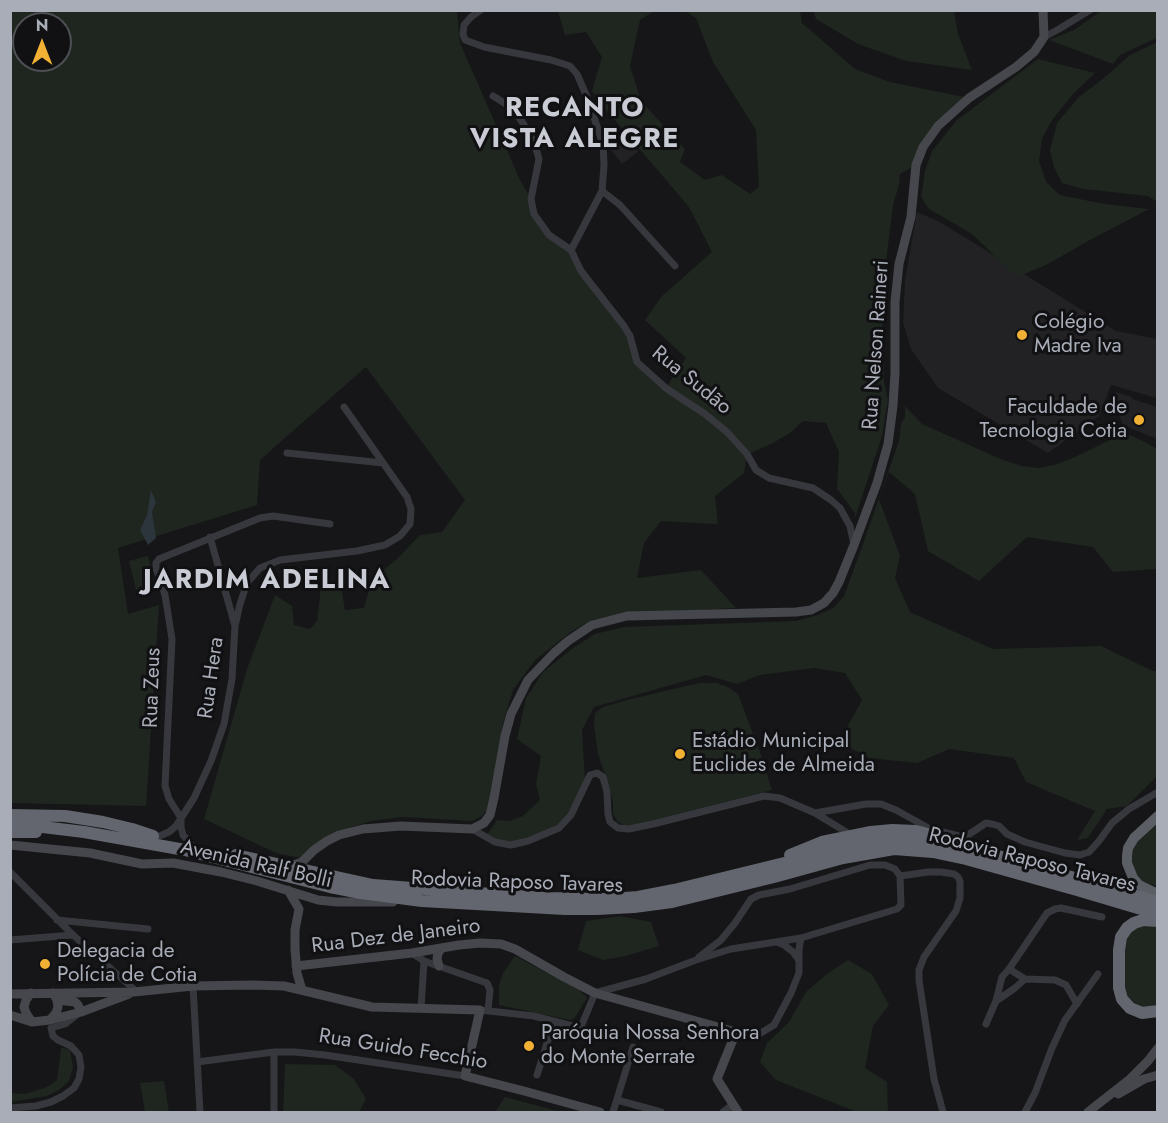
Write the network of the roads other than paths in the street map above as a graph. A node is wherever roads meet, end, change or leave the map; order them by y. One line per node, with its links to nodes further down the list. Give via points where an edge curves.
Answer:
1 (481, 10): 6 (street, via 464,25 465,40 551,60 570,66 577,74 603,144)
2 (1043, 10): 4 (main road)
3 (1090, 10): 4 (street)
4 (1044, 37): 14 (main road, Rua Nelson Raineri, via 1034,52 969,98 938,126 916,165 910,224 899,264 895,302 896,373 888,444)
5 (493, 96): 7 (street, via 514,111 535,145 539,159 531,199 534,214 549,235)
6 (602, 191): 7 (street); 8 (street, via 620,205)
7 (571, 250): 14 (street, Rua Sudão, via 581,271 630,336 637,362 728,432 756,470 769,478 813,488 831,500 850,525)
8 (675, 266)
9 (344, 407): 11 (street)
10 (287, 453): 11 (street)
11 (383, 463): 15 (street, via 411,509 410,524 400,536 386,545 280,560 260,568 247,583)
12 (330, 524): 13 (street, via 273,516)
13 (210, 537): 15 (street, Rua Hera); 20 (street, Rua Zeus, via 156,563 172,639 165,786)
14 (854, 545): 22 (main road, Rua Nelson Raineri, via 833,593 811,610 627,616 592,625 568,641 528,680 511,714 489,815)
15 (235, 626): 20 (street, Rua Hera, via 224,724 195,798)
16 (1158, 792): 17 (street, via 1120,816 1089,852 1080,855 1025,842 992,824 980,825 968,835 959,836 930,829 881,804)
17 (815, 813): 22 (street, via 780,798 764,796 645,826 618,828 610,822 607,792 603,777 597,773 590,775 571,815 559,828 511,845 495,842); 25 (street)
18 (10, 816): 26 (highway, Rodovia Raposo Tavares)
19 (1158, 816): 38 (highway, via 1134,838 1128,848 1127,863 1132,878)
20 (181, 818): 26 (street, Rua Hera, via 169,832); 27 (street, Rua Zeus, via 183,836)
21 (10, 823): 24 (highway, Rodovia Raposo Tavares)
22 (472, 829): 29 (main road, via 363,829 339,835)
23 (10, 831): 24 (highway)
24 (84, 832): 40 (highway, Rodovia Raposo Tavares, via 185,850 330,887)
25 (851, 835): 30 (highway, via 916,831); 33 (highway, via 822,842)
26 (155, 837): 27 (highway, Rodovia Raposo Tavares)
27 (191, 844): 31 (highway, Rodovia Raposo Tavares)
28 (10, 845): 37 (main road, Avenida Ralf Bolli, via 90,853 142,864 173,863)
29 (314, 850): 31 (main road); 35 (main road, via 314,860)
30 (991, 854): 32 (highway, Rodovia Raposo Tavares); 33 (highway, Rodovia Raposo Tavares, via 942,843 887,841)
31 (291, 866): 35 (highway, Rodovia Raposo Tavares)
32 (1035, 866): 38 (highway); 41 (highway, Rodovia Raposo Tavares)
33 (756, 871): 35 (highway, Rodovia Raposo Tavares, via 638,897 611,899 422,890 372,885)
34 (10, 872): 45 (street)
35 (325, 874)
36 (900, 876): 49 (street, via 901,904 897,909); 54 (street, via 885,865 870,865 759,895 751,899 721,940); 100 (street, via 941,872 954,874 960,881 956,911 919,970 934,1078)
37 (288, 890): 39 (main road, Avenida Ralf Bolli); 42 (main road)
38 (1158, 895)
39 (311, 898): 40 (main road, Avenida Ralf Bolli, via 338,902); 42 (main road)
40 (422, 901): 43 (highway, Rodovia Raposo Tavares, via 565,909 634,907 672,902 843,858 894,849 978,862)
41 (1158, 902)
42 (298, 909): 59 (main road)
43 (1158, 914)
44 (1102, 917): 58 (street, via 1061,908 1047,913)
45 (57, 920): 47 (street); 48 (street)
46 (1158, 921): 74 (highway, via 1134,923 1121,937 1119,988 1130,1008 1142,1013)
47 (148, 929)
48 (73, 935): 50 (street); 65 (street)
49 (801, 938): 51 (street); 55 (street)
50 (10, 940)
51 (777, 942): 54 (street, via 731,949); 55 (street)
52 (442, 948): 53 (main road, Rua Dez de Janeiro); 57 (main road, via 438,953); 67 (main road, Rua Dez de Janeiro, via 501,944)
53 (412, 953): 56 (street); 59 (main road, Rua Dez de Janeiro)
54 (696, 960): 67 (street)
55 (799, 960): 81 (street, via 799,973 774,1025 761,1033)
56 (424, 961): 57 (street); 72 (street)
57 (439, 966): 73 (street, via 487,983 490,990)
58 (1009, 969): 61 (street); 70 (street, via 1002,977)
59 (297, 970): 63 (main road); 64 (main road)
60 (1098, 974): 71 (street)
61 (1025, 979): 70 (street); 71 (street, via 1055,980 1066,985)
62 (193, 986): 63 (main road); 65 (main road); 87 (street)
63 (284, 986): 64 (main road)
64 (302, 990): 72 (main road, via 372,1007)
65 (136, 992): 69 (main road); 75 (main road)
66 (31, 993): 68 (main road); 69 (main road); 79 (main road, via 24,1007)
67 (596, 993): 78 (street, via 580,1028); 81 (main road, Rua Dez de Janeiro)
68 (10, 994)
69 (55, 997): 75 (main road, via 75,1002); 77 (main road, via 56,1013)
70 (996, 1001): 80 (street)
71 (1077, 1004): 101 (street, via 1065,1020)
72 (421, 1008): 73 (main road)
73 (484, 1010): 78 (street); 90 (main road)
74 (1158, 1011)
75 (81, 1012): 77 (main road); 92 (street, via 65,1024 51,1028 53,1036 71,1046 79,1056 81,1067 74,1088 51,1102)
76 (10, 1016): 79 (main road)
77 (50, 1020): 79 (main road)
78 (554, 1021): 88 (street)
79 (32, 1022)
80 (986, 1024)
81 (736, 1032): 93 (main road, via 717,1079)
82 (633, 1047): 91 (street)
83 (1158, 1048): 86 (main road)
84 (274, 1052): 87 (street, Rua Guido Fecchio); 90 (street, Rua Guido Fecchio, via 325,1055); 95 (street)
85 (1158, 1054): 86 (main road)
86 (1148, 1061): 102 (main road)
87 (197, 1062): 94 (street)
88 (537, 1075)
89 (1158, 1075): 102 (main road, via 1144,1079)
90 (465, 1076): 96 (main road, Rua Guido Fecchio)
91 (617, 1100): 97 (street); 98 (street)
92 (10, 1108)
93 (735, 1109): 99 (street)
94 (200, 1113)
95 (274, 1113)
96 (600, 1113)
97 (613, 1113)
98 (661, 1113)
99 (723, 1113)
100 (943, 1113)
101 (1025, 1113)
102 (1088, 1113)

